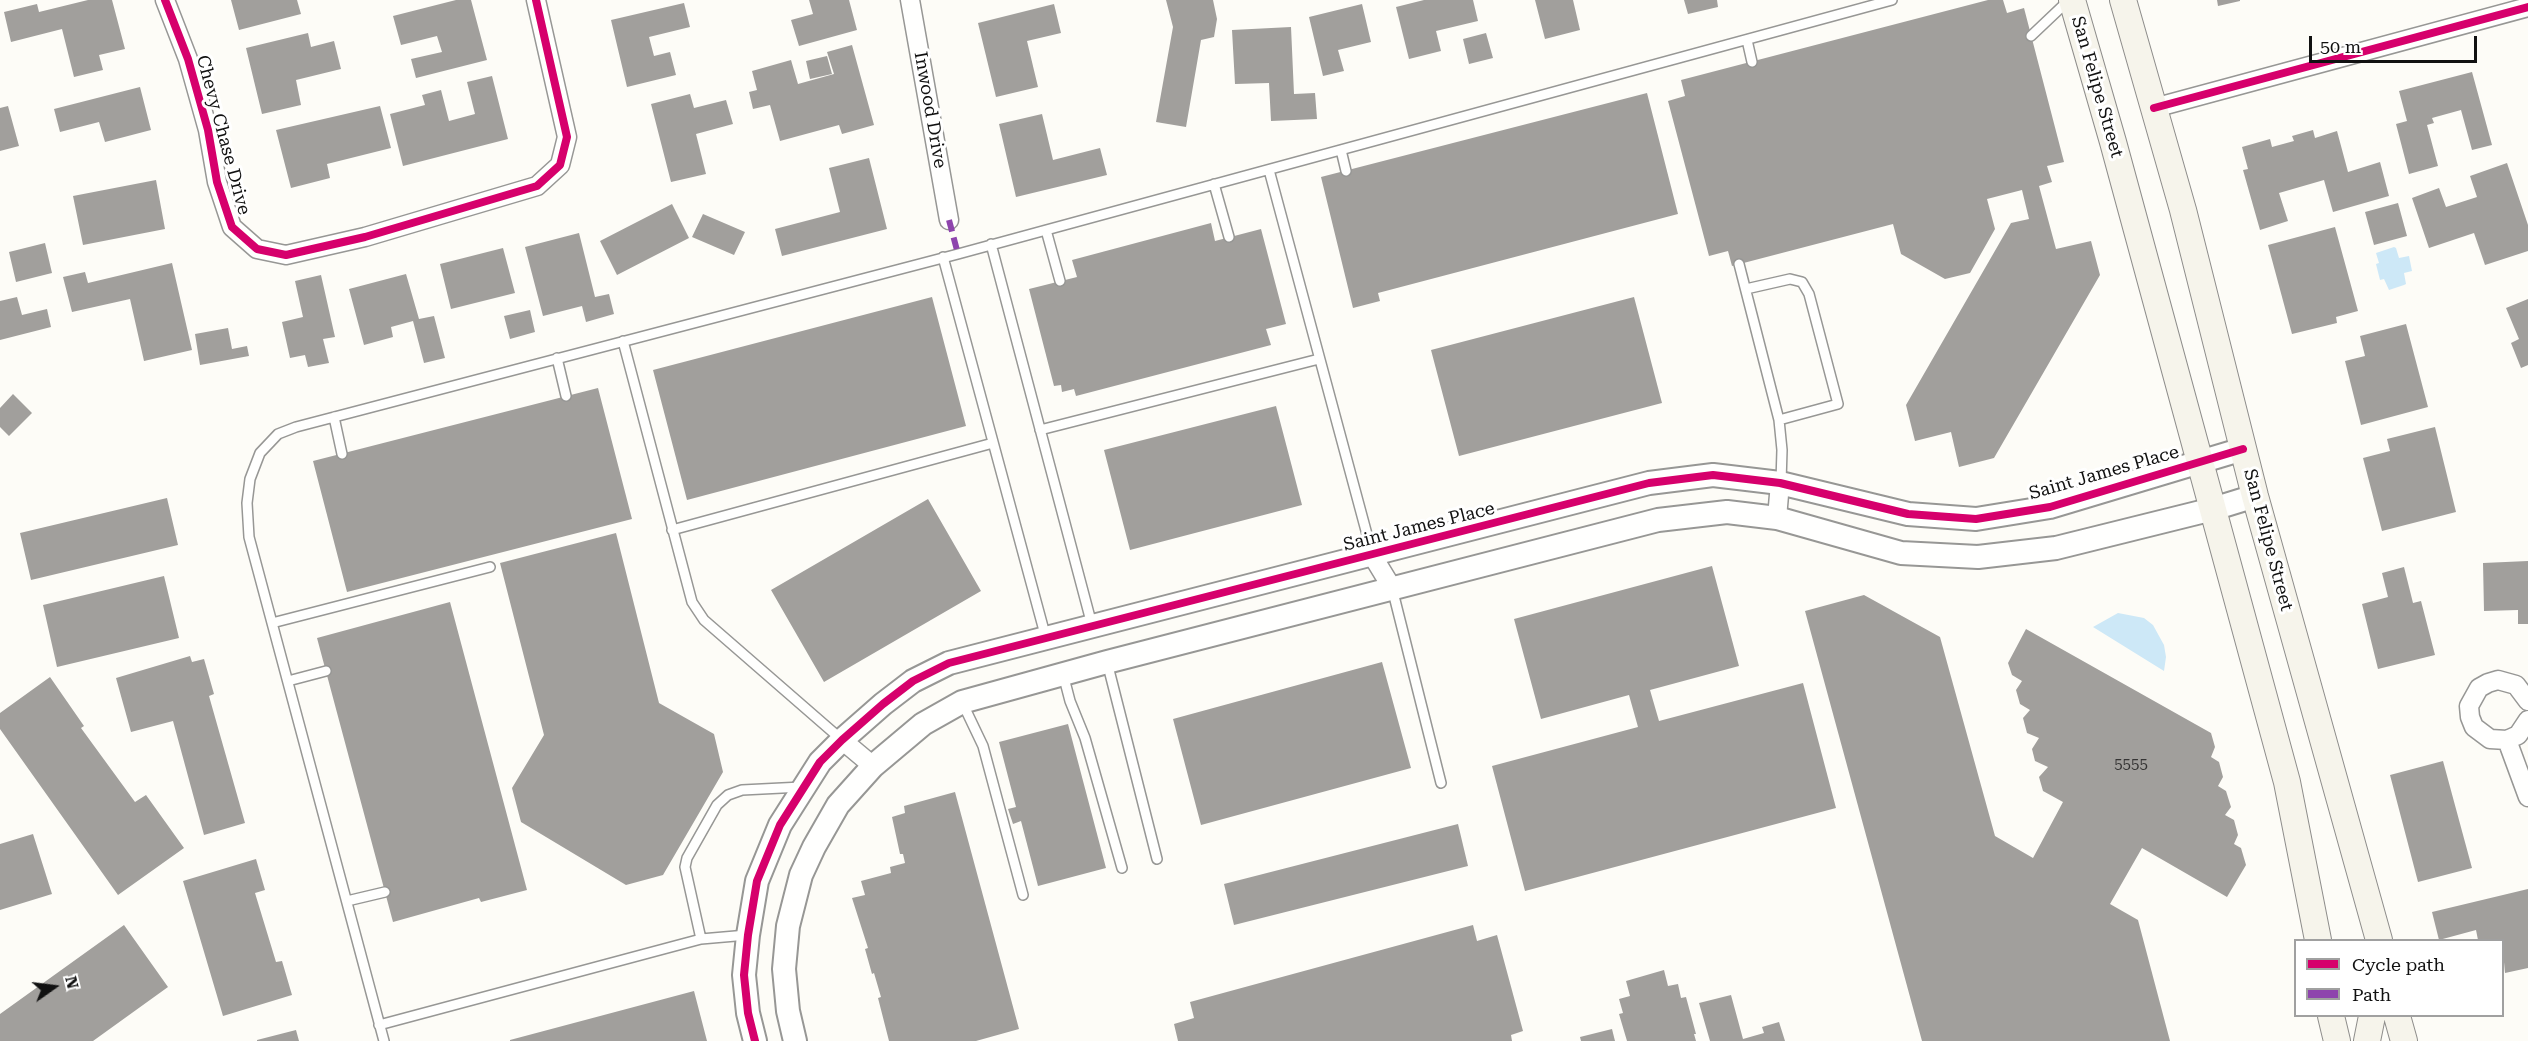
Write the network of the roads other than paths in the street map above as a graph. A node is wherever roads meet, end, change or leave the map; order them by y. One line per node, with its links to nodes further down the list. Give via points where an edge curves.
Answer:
1 (165, 0): 2 (street, Chevy Chase Drive, via 189,59 231,227 257,249 286,255 537,186 560,165 567,137)
2 (536, 0)
3 (910, 0): 16 (street, Inwood Drive)
4 (1892, 0): 9 (lane)
5 (2070, 0): 8 (lane); 34 (main road, San Felipe Street)
6 (2123, 0): 11 (main road, San Felipe Street)
7 (2528, 7): 11 (street)
8 (2031, 36)
9 (1747, 40): 10 (lane); 12 (lane)
10 (1752, 62)
11 (2154, 108): 32 (main road, San Felipe Street)
12 (1341, 150): 13 (lane); 14 (lane)
13 (1269, 170): 15 (lane); 26 (lane)
14 (1346, 171)
15 (1214, 184): 17 (lane); 18 (lane)
16 (949, 220)
17 (1046, 230): 19 (lane); 22 (lane)
18 (1229, 237)
19 (991, 244): 20 (lane); 30 (lane)
20 (943, 257): 24 (lane); 31 (lane)
21 (1739, 264): 23 (lane)
22 (1060, 281)
23 (1746, 290): 29 (lane); 29 (lane, via 1790,279 1802,282 1809,294 1838,404)
24 (623, 341): 25 (lane); 39 (lane)
25 (557, 358): 27 (lane); 28 (lane)
26 (1319, 358): 30 (lane); 40 (lane)
27 (566, 396)
28 (334, 417): 33 (lane); 43 (lane, via 278,434 260,453 250,479 249,537)
29 (1779, 420): 35 (lane)
30 (1040, 430): 44 (lane)
31 (993, 443): 39 (lane); 45 (lane)
32 (2243, 449): 34 (street, Saint James Place); 36 (main road, San Felipe Street)
33 (342, 454)
34 (2200, 461): 35 (street, Saint James Place, via 2050,507 1976,519 1908,514); 37 (main road, San Felipe Street)
35 (1780, 483): 38 (street); 40 (street, Saint James Place, via 1713,475 1649,483)
36 (2255, 496): 37 (street); 61 (main road, San Felipe Street)
37 (2213, 509): 38 (street, via 2056,548 1978,556 1901,554); 67 (main road, San Felipe Street, via 2287,782)
38 (1777, 518): 42 (street, via 1727,512 1658,520)
39 (672, 530): 53 (lane, via 686,586 704,620)
40 (1372, 555): 42 (street, Saint James Place); 44 (street, Saint James Place)
41 (490, 567): 43 (lane)
42 (1392, 588): 46 (street); 56 (lane)
43 (272, 623): 49 (lane)
44 (1092, 627): 45 (street, Saint James Place)
45 (1046, 638): 53 (street, Saint James Place, via 949,663 913,681)
46 (1107, 662): 48 (street); 59 (lane)
47 (326, 670): 49 (lane)
48 (1063, 674): 51 (street); 60 (lane)
49 (288, 681): 64 (lane)
50 (2528, 701): 54 (street, via 2516,685 2498,680 2488,682 2473,696 2469,706 2474,727 2490,739)
51 (962, 702): 55 (street, via 923,724); 63 (lane, via 983,746)
52 (2528, 720): 54 (street, via 2518,735)
53 (842, 740): 55 (street); 57 (street, Saint James Place, via 820,762)
54 (2507, 740): 58 (street)
55 (873, 766): 76 (street, via 838,805 801,876 788,926 784,969)
56 (1441, 783)
57 (805, 786): 65 (street, Saint James Place, via 780,825 757,881); 66 (lane, via 742,790 717,805 685,867)
58 (2528, 797)
59 (1157, 859)
60 (1122, 868)
61 (2364, 881): 68 (main road); 69 (main road, San Felipe Street)
62 (385, 892): 64 (lane)
63 (1023, 895)
64 (347, 901): 73 (lane)
65 (748, 935): 66 (lane); 75 (street, Saint James Place, via 744,975)
66 (701, 939): 73 (lane)
67 (2318, 939)
68 (2363, 939)
69 (2379, 939)
70 (2331, 1017): 77 (main road)
71 (2372, 1017): 78 (main road)
72 (2397, 1017): 79 (main road)
73 (379, 1024): 74 (lane)
74 (384, 1041)
75 (755, 1041)
76 (795, 1041)
77 (2337, 1041)
78 (2367, 1041)
79 (2404, 1041)

